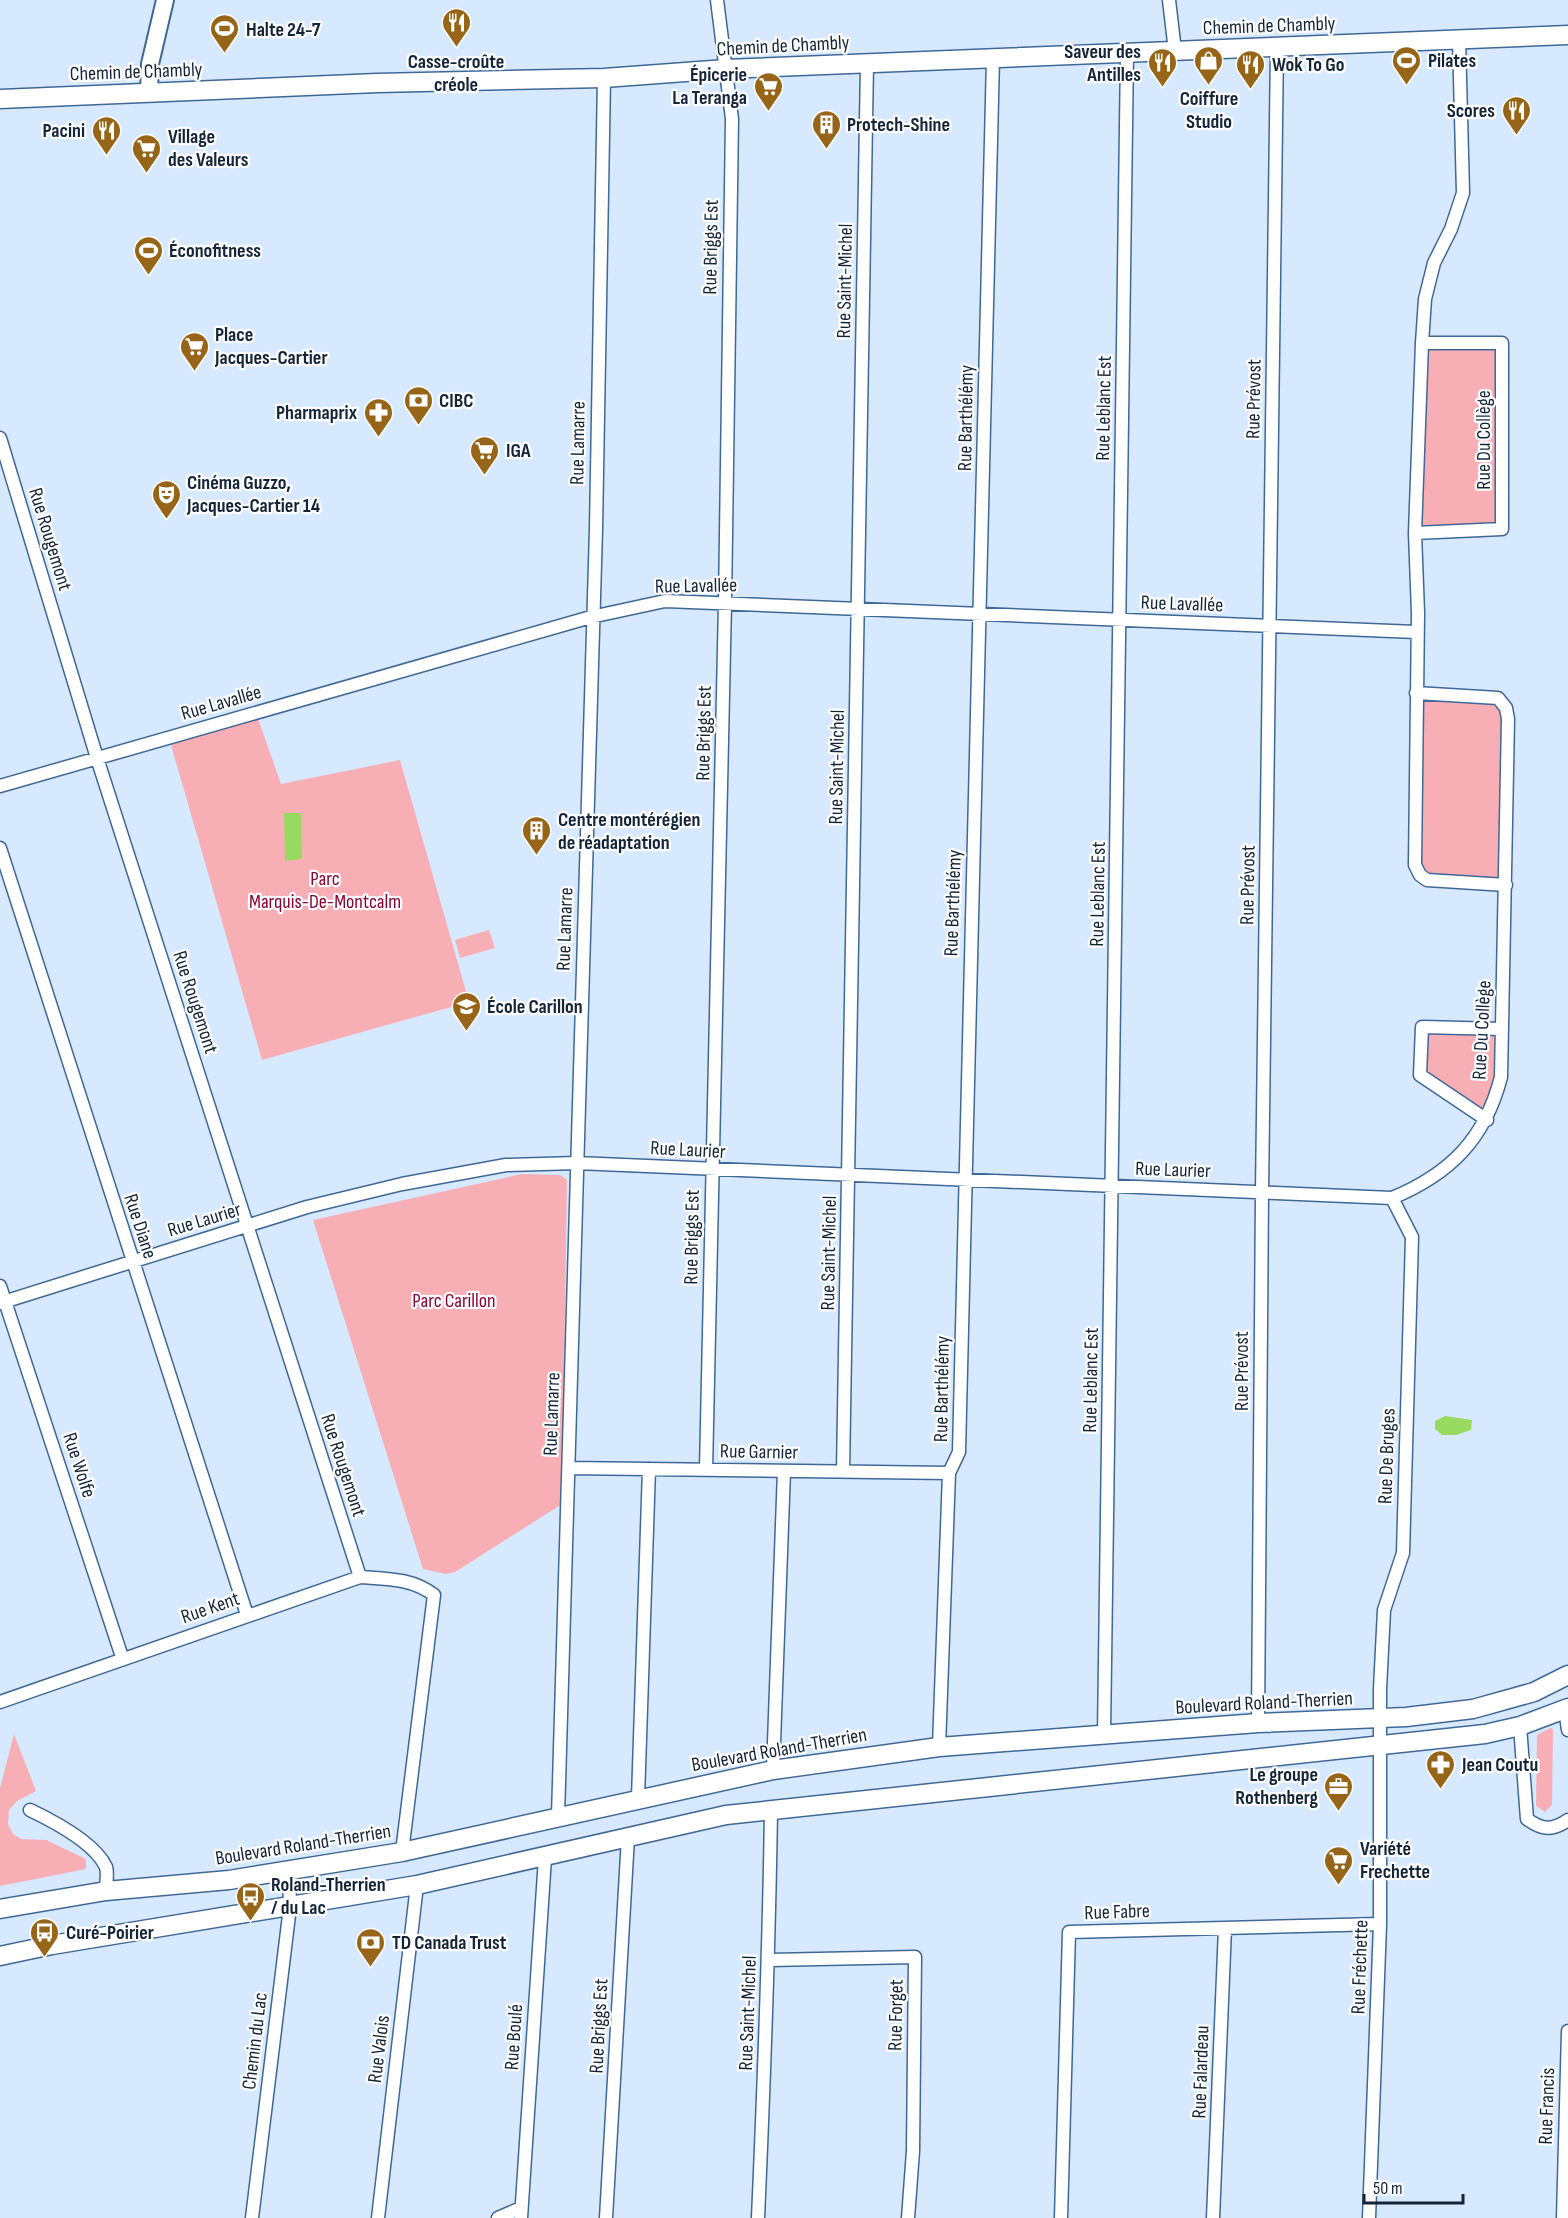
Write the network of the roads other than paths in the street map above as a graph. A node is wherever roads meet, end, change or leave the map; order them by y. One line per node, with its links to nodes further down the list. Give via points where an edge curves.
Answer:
1 (165, 0): 13 (street, via 150,64)
2 (717, 0): 11 (street, Rue Briggs Est)
3 (1169, 0): 7 (street)
4 (1568, 35): 5 (main road, Chemin de Chambly)
5 (1459, 39): 6 (main road, Chemin de Chambly); 15 (street, via 1463,193 1434,263 1425,299)
6 (1277, 47): 7 (main road, Chemin de Chambly); 23 (street, Rue Prévost)
7 (1175, 51): 8 (main road, Chemin de Chambly)
8 (1127, 53): 9 (main road, Chemin de Chambly); 22 (street, Rue Leblanc Est)
9 (993, 58): 10 (main road, Chemin de Chambly); 20 (street, Rue Barthélémy)
10 (867, 63): 11 (main road, Chemin de Chambly); 19 (street, Rue Saint-Michel)
11 (726, 69): 12 (main road, Chemin de Chambly); 18 (street, Rue Briggs Est, via 732,119)
12 (604, 78): 13 (main road, Chemin de Chambly); 21 (street, Rue Lamarre)
13 (149, 93): 14 (main road, Chemin de Chambly)
14 (0, 99)
15 (1422, 343): 17 (street); 17 (street, Rue Du Collège, via 1502,343 1502,529)
16 (0, 438): 26 (street, Rue Rougemont)
17 (1415, 533): 24 (street)
18 (725, 603): 19 (street, Rue Lavallée); 21 (street, Rue Lavallée, via 665,601); 33 (street, Rue Briggs Est)
19 (858, 609): 20 (street, Rue Lavallée); 34 (street, Rue Saint-Michel)
20 (980, 614): 22 (street, Rue Lavallée); 35 (street, Rue Barthélémy)
21 (591, 617): 26 (street, Rue Lavallée); 32 (street, Rue Lamarre)
22 (1120, 620): 23 (street, Rue Lavallée); 36 (street, Rue Leblanc Est)
23 (1270, 626): 24 (street, Rue Lavallée); 37 (street, Rue Prévost)
24 (1416, 632): 25 (street)
25 (1416, 693): 29 (street, via 1415,865 1427,880); 29 (street, Rue Du Collège, via 1498,698 1506,708)
26 (97, 758): 27 (street, Rue Lavallée); 39 (street, Rue Rougemont)
27 (0, 786)
28 (0, 848): 40 (street, Rue Diane)
29 (1506, 885): 30 (street, Rue Du Collège)
30 (1502, 1029): 31 (street, Rue Du Collège, via 1501,1077); 31 (street, via 1422,1027 1420,1076)
31 (1487, 1120): 38 (street, Rue Du Collège, via 1455,1159 1424,1184)
32 (577, 1163): 33 (street, Rue Laurier); 39 (street, Rue Laurier, via 506,1165 402,1184); 43 (street, Rue Lamarre)
33 (712, 1170): 34 (street, Rue Laurier); 45 (street, Rue Briggs Est)
34 (848, 1176): 35 (street, Rue Laurier); 47 (street, Rue Saint-Michel)
35 (964, 1180): 36 (street, Rue Laurier); 48 (street, Rue Barthélémy, via 959,1452)
36 (1112, 1186): 37 (street, Rue Laurier); 59 (street, Rue Leblanc Est)
37 (1262, 1192): 38 (street, Rue Laurier); 56 (street, Rue Prévost)
38 (1392, 1198): 55 (street, Rue De Bruges, via 1412,1237 1403,1553 1384,1610)
39 (248, 1226): 40 (street, Rue Laurier); 49 (street, Rue Rougemont)
40 (132, 1262): 42 (street, Rue Laurier); 50 (street, Rue Diane)
41 (0, 1286): 42 (street, Rue Wolfe)
42 (2, 1302): 51 (street, Rue Wolfe)
43 (569, 1468): 44 (street, Rue Garnier); 66 (street, Rue Lamarre)
44 (649, 1469): 45 (street, Rue Garnier); 63 (street)
45 (706, 1470): 46 (street, Rue Garnier)
46 (784, 1471): 47 (street, Rue Garnier); 62 (street)
47 (843, 1471): 48 (street, Rue Garnier)
48 (949, 1473): 61 (street, Rue Barthélémy)
49 (360, 1577): 50 (street, Rue Kent); 69 (street, Rue Kent, via 419,1584 434,1595)
50 (247, 1615): 51 (street, Rue Kent)
51 (123, 1657): 53 (street, Rue Kent)
52 (1568, 1675): 55 (main road, Boulevard Roland-Therrien, via 1534,1692 1473,1709)
53 (0, 1702)
54 (1566, 1708): 57 (main road); 58 (street)
55 (1380, 1717): 56 (main road, Boulevard Roland-Therrien); 60 (street, Rue Fréchette)
56 (1258, 1723): 59 (main road, Boulevard Roland-Therrien)
57 (1520, 1726): 60 (main road); 67 (street, via 1527,1819 1541,1829 1556,1828)
58 (1568, 1730)
59 (1104, 1735): 61 (main road, Boulevard Roland-Therrien)
60 (1381, 1746): 65 (main road); 76 (street, Rue Fréchette)
61 (939, 1747): 62 (main road, Boulevard Roland-Therrien)
62 (773, 1770): 63 (main road, Boulevard Roland-Therrien)
63 (638, 1798): 66 (main road, Boulevard Roland-Therrien)
64 (30, 1810): 73 (street, via 52,1821 96,1854 106,1869)
65 (771, 1810): 68 (main road, via 726,1815); 79 (street, Rue Saint-Michel)
66 (558, 1817): 69 (main road, Boulevard Roland-Therrien)
67 (1568, 1820)
68 (628, 1837): 70 (main road); 85 (street, Rue Briggs Est)
69 (402, 1852): 71 (main road, Boulevard Roland-Therrien)
70 (545, 1858): 72 (main road); 81 (street, Rue Boulé)
71 (289, 1868): 73 (main road, Boulevard Roland-Therrien, via 229,1880); 74 (street, Chemin du Lac)
72 (417, 1885): 74 (main road); 83 (street, Rue Valois)
73 (106, 1891): 75 (main road, Boulevard Roland-Therrien)
74 (290, 1907): 78 (main road); 82 (street, Chemin du Lac)
75 (0, 1909)
76 (1380, 1924): 77 (street, Rue Fabre); 90 (street, Rue Fréchette)
77 (1225, 1928): 88 (street, Rue Fabre, via 1069,1932); 89 (street, Rue Falardeau)
78 (0, 1956)
79 (770, 1960): 86 (street, Rue Saint-Michel); 87 (street, Rue Forget, via 915,1958 913,2151)
80 (1568, 2031): 91 (street, Rue Francis)
81 (521, 2213): 84 (street)
82 (252, 2218)
83 (378, 2218)
84 (498, 2218)
85 (606, 2218)
86 (758, 2218)
87 (908, 2218)
88 (1061, 2218)
89 (1213, 2218)
90 (1369, 2218)
91 (1563, 2218)

